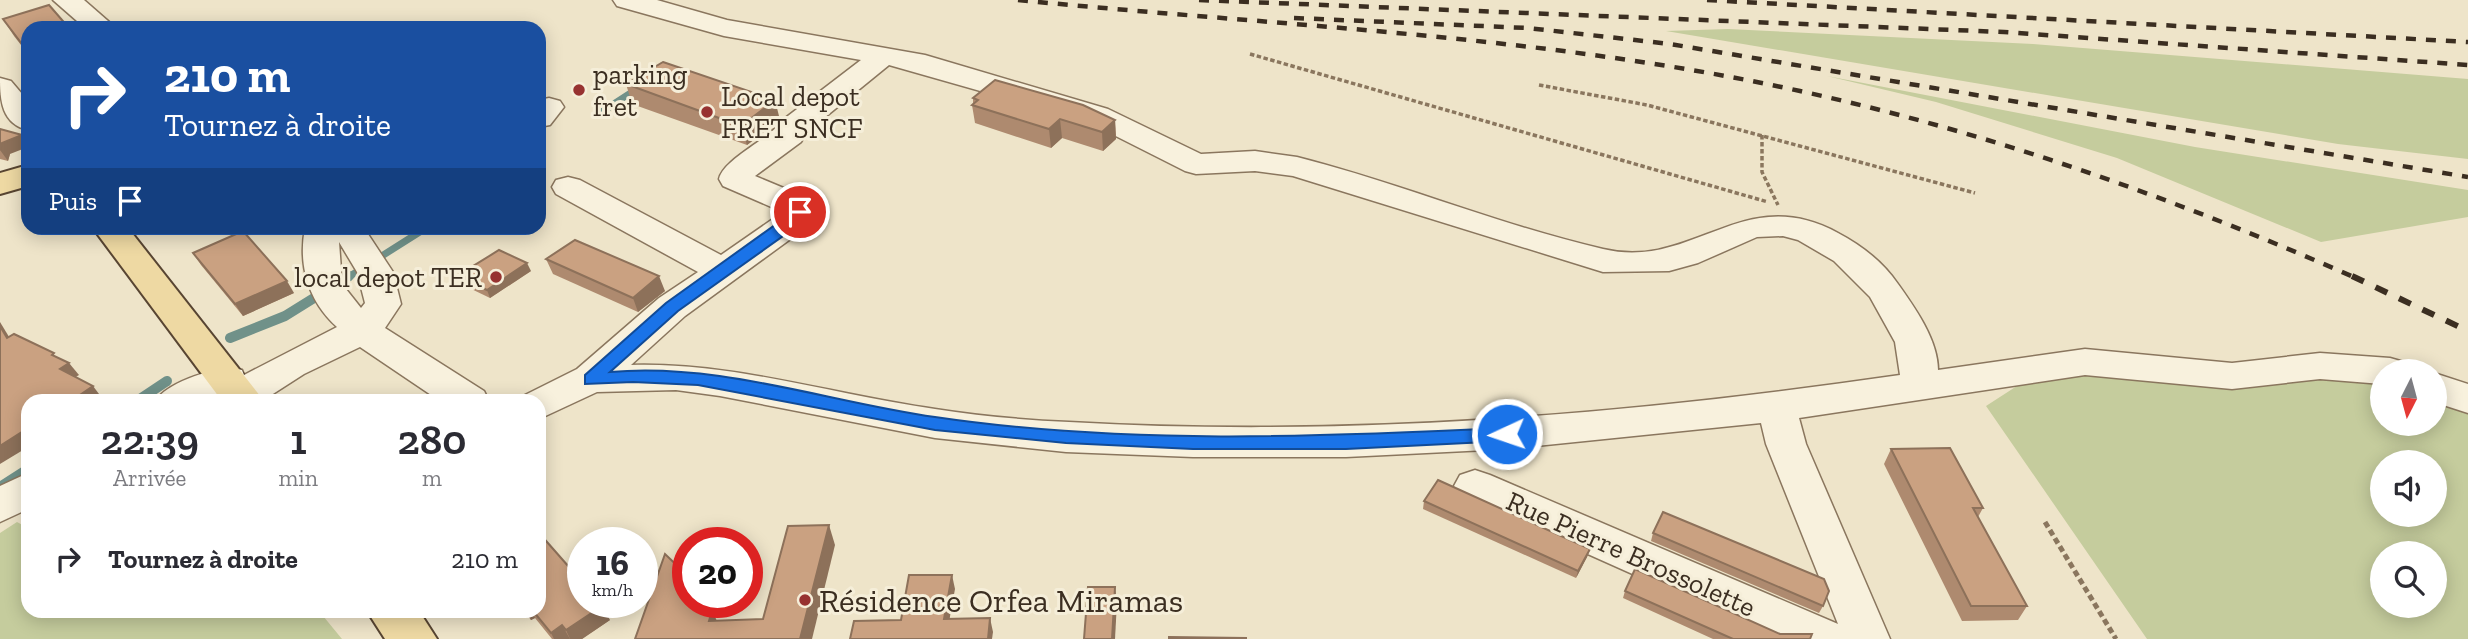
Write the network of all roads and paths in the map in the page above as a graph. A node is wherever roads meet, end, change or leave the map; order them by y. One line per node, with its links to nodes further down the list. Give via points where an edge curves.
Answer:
1 (67, 0): 3 (street)
2 (627, 0): 4 (street, via 724,28)
3 (94, 21)
4 (886, 54): 12 (street, via 1097,115 1196,164 1255,161 1297,167 1603,261 1678,258); 16 (street, via 795,126 790,135 738,170 735,179 798,206 800,212)
5 (1250, 54): 12 (path)
6 (1539, 85): 9 (path, via 1647,105)
7 (0, 87): 8 (street)
8 (21, 112)
9 (1762, 135): 11 (path); 12 (path, via 1762,176)
10 (568, 187): 16 (street)
11 (1975, 193)
12 (1787, 216): 20 (street, via 1835,245 1884,287 1918,349 1922,366)
13 (115, 235): 21 (main road)
14 (333, 235): 17 (street, via 327,291)
15 (341, 235): 17 (street, via 370,263 383,304)
16 (723, 271): 19 (street, via 672,307)
17 (366, 333): 21 (street, via 285,382); 23 (street)
18 (2370, 370): 20 (street, via 2320,366 2232,376 2085,362)
19 (591, 379): 25 (street); 26 (street, via 676,377 720,382 935,424 1066,437 1346,442)
20 (1917, 386): 26 (street)
21 (237, 392)
22 (2447, 392): 24 (street)
23 (459, 394)
24 (2468, 399)
25 (546, 402)
26 (1781, 426): 34 (street)
27 (1475, 486): 33 (street, Rue Pierre Brossolette)
28 (21, 493): 29 (street)
29 (0, 506)
30 (2045, 522): 35 (path)
31 (396, 618): 32 (main road)
32 (413, 639)
33 (1825, 639)
34 (1867, 639)
35 (2116, 639)

